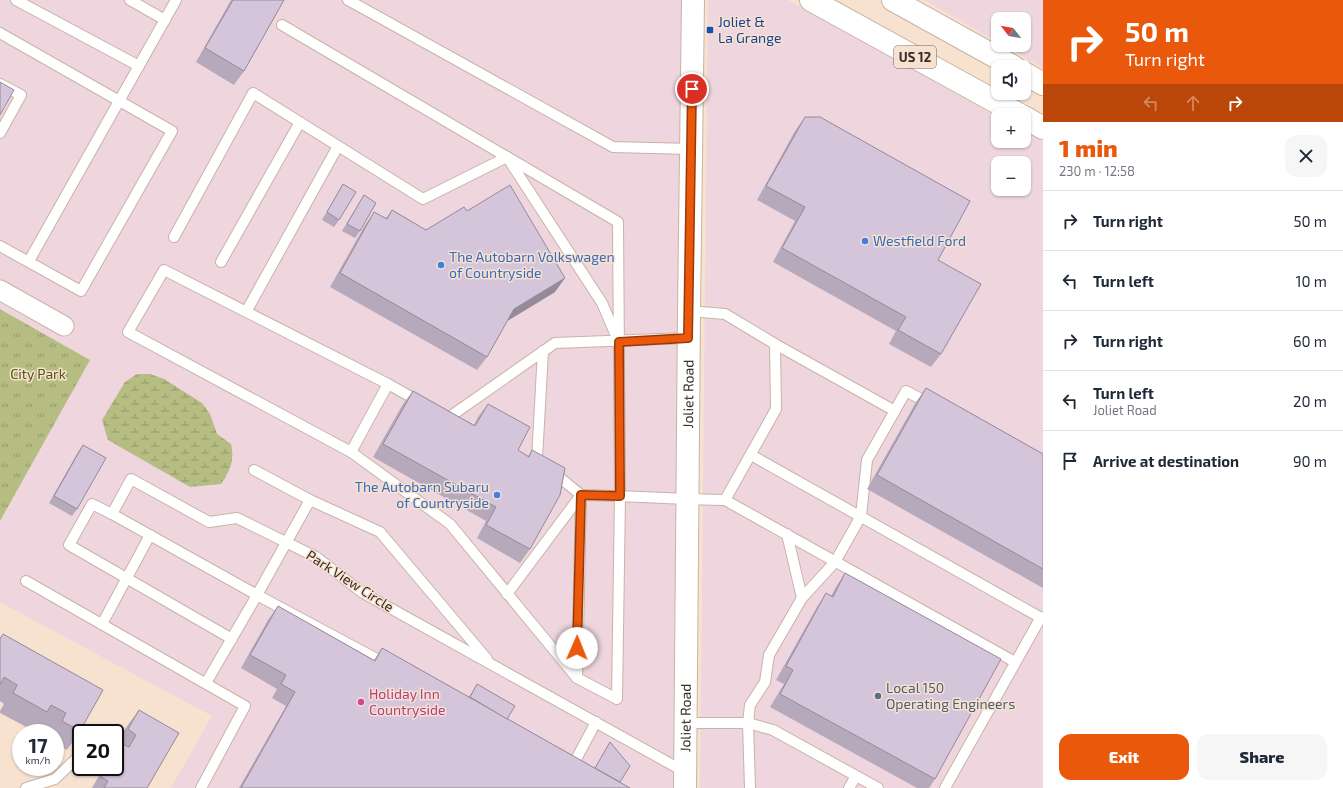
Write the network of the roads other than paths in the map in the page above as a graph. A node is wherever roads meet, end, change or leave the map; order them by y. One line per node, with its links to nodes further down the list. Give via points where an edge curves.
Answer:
1 (16, 0): 12 (lane)
2 (130, 0): 8 (lane)
3 (176, 0): 8 (lane)
4 (348, 0): 23 (lane, via 613,147)
5 (693, 0): 23 (main road, Joliet Road)
6 (810, 0): 17 (main road, US 12)
7 (893, 0): 11 (main road, US 12)
8 (165, 20): 12 (lane)
9 (282, 25): 24 (lane)
10 (0, 33): 16 (lane)
11 (1001, 60)
12 (139, 66): 16 (lane)
13 (1031, 77): 15 (main road)
14 (0, 84): 21 (lane, via 21,95)
15 (1043, 84)
16 (119, 101): 27 (lane); 27 (lane, via 172,131 81,290)
17 (1007, 108)
18 (1031, 121): 20 (main road)
19 (300, 122): 22 (lane); 25 (lane, via 253,93); 28 (lane)
20 (1043, 128)
21 (0, 133)
22 (338, 146): 24 (lane, via 423,199); 31 (lane)
23 (691, 149): 30 (main road, Joliet Road)
24 (506, 157): 34 (lane, via 602,303); 34 (lane, via 618,222)
25 (174, 237)
26 (0, 246): 27 (lane)
27 (29, 261)
28 (221, 262)
29 (0, 290): 32 (street)
30 (689, 311): 33 (main road, Joliet Road); 35 (lane, via 725,314)
31 (246, 312): 37 (lane); 40 (lane, via 164,270 128,332)
32 (64, 326)
33 (688, 338): 34 (lane); 45 (main road, Joliet Road)
34 (619, 342): 36 (lane, via 555,343); 44 (lane)
35 (775, 344): 39 (lane); 41 (lane, via 776,409)
36 (543, 351): 37 (lane, via 448,418); 43 (lane, via 538,459)
37 (388, 384): 40 (lane)
38 (940, 410): 39 (lane, via 906,391)
39 (895, 411): 49 (lane, via 867,460)
40 (351, 452): 56 (lane, via 450,524)
41 (751, 455): 47 (lane); 49 (lane)
42 (254, 470): 46 (lane)
43 (581, 495): 44 (lane); 56 (lane); 65 (lane)
44 (620, 496): 45 (lane); 65 (lane, via 617,698)
45 (687, 498): 47 (lane); 68 (main road, Joliet Road)
46 (310, 500): 52 (lane); 63 (lane, via 380,532)
47 (726, 500): 50 (lane)
48 (112, 514): 51 (lane); 52 (lane, Park View Circle, via 132,480 209,522 237,518); 54 (lane, via 92,504 69,545)
49 (861, 516): 53 (lane); 59 (lane)
50 (787, 534): 53 (lane); 58 (lane)
51 (150, 535): 54 (lane); 57 (lane)
52 (287, 543): 57 (lane); 63 (lane, Park View Circle, via 316,557 363,593)
53 (835, 562): 58 (lane); 62 (lane)
54 (126, 578): 60 (lane); 61 (lane)
55 (26, 581): 60 (lane)
56 (507, 594): 65 (lane)
57 (257, 595): 61 (lane); 64 (lane)
58 (802, 598): 69 (lane, via 769,655 765,682 750,705)
59 (1042, 618): 62 (lane)
60 (102, 624): 66 (lane)
61 (232, 638): 66 (lane)
62 (1015, 662): 79 (lane)
63 (491, 664): 67 (lane, Park View Circle)
64 (398, 670)
65 (577, 678)
66 (206, 683): 75 (lane, via 245,706)
67 (596, 722): 70 (lane, via 574,763); 73 (lane, Park View Circle)
68 (685, 723): 69 (lane); 73 (main road, Joliet Road)
69 (748, 723): 72 (lane, via 773,730); 76 (lane)
70 (560, 755)
71 (72, 763): 74 (lane, via 55,779)
72 (856, 776): 77 (lane); 78 (lane)
73 (685, 780)
74 (26, 788)
75 (201, 788)
76 (750, 788)
77 (849, 788)
78 (878, 788)
79 (944, 788)

